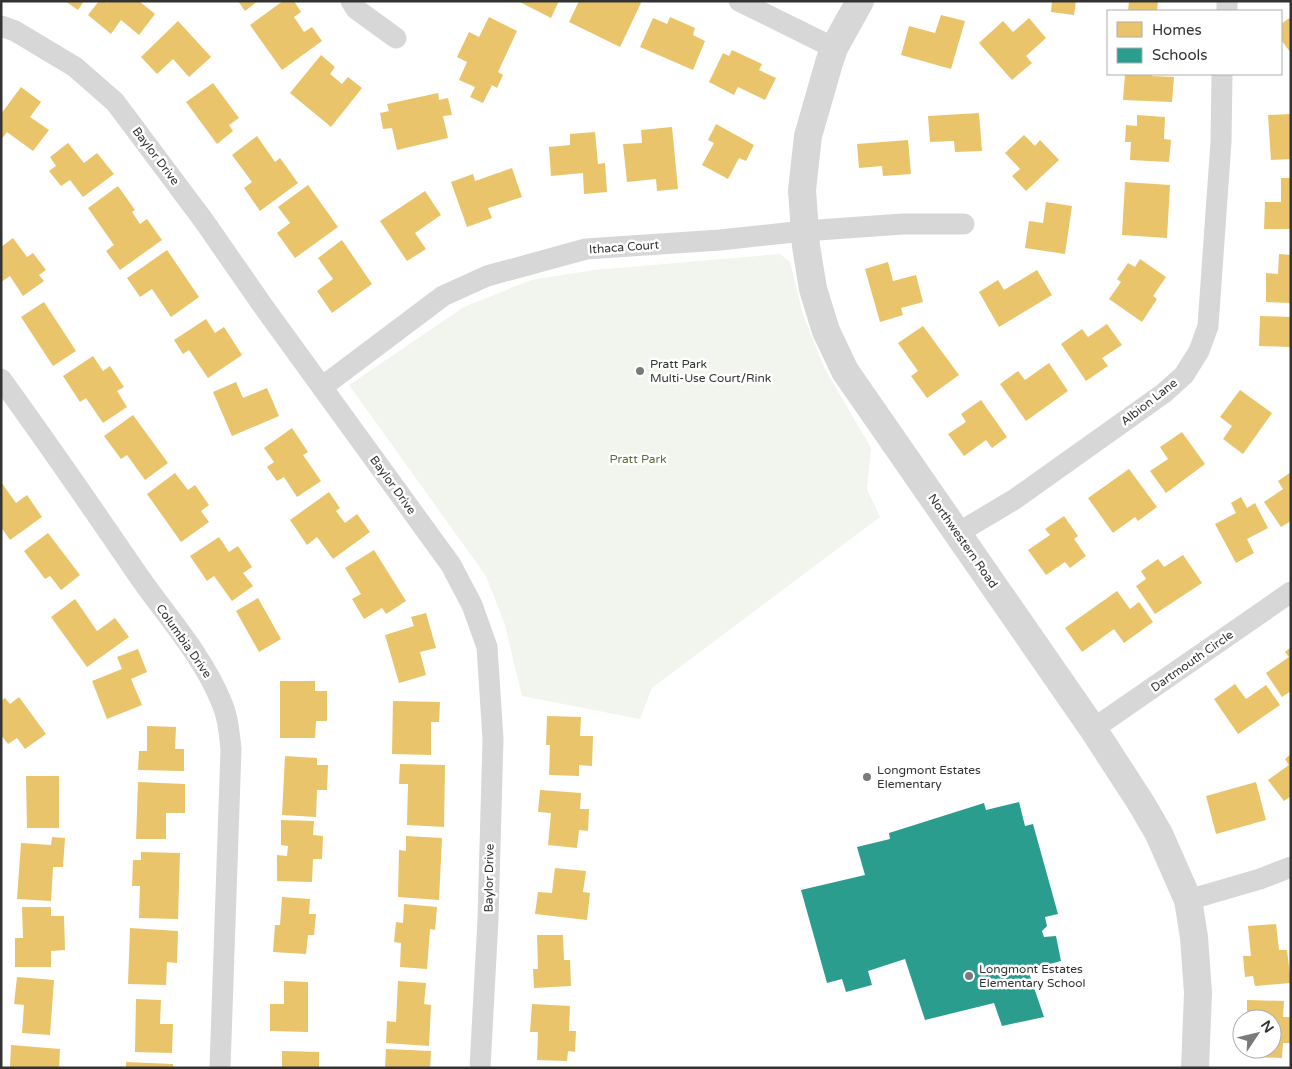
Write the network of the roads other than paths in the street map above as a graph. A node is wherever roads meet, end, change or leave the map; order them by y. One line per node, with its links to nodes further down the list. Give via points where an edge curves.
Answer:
1 (351, 1): 5 (street, via 356,9)
2 (739, 1): 6 (street)
3 (860, 1): 6 (street, Northwestern Road)
4 (1, 26): 11 (street, Baylor Drive, via 75,67 115,102)
5 (396, 38)
6 (834, 48): 9 (street, Northwestern Road, via 808,136 802,190)
7 (1222, 75): 12 (street, Albion Lane, via 1212,281 1208,326 1199,352 1184,375 1164,393 1015,499)
8 (964, 224): 9 (street, Ithaca Court, via 903,224)
9 (804, 231): 11 (street, Ithaca Court, via 586,249 487,276 443,296); 12 (street, Northwestern Road, via 813,289 826,331 845,371)
10 (1, 379): 17 (street, Columbia Drive, via 209,675 222,702 231,748)
11 (322, 387): 18 (street, Baylor Drive, via 451,565 472,604 487,646 493,738)
12 (958, 533): 14 (street, Northwestern Road)
13 (1291, 592): 14 (street, Dartmouth Circle)
14 (1093, 729): 16 (street, Northwestern Road, via 1159,834)
15 (1291, 867): 16 (street)
16 (1188, 900): 19 (street, Northwestern Road, via 1198,993)
17 (220, 1068)
18 (480, 1068)
19 (1195, 1068)

